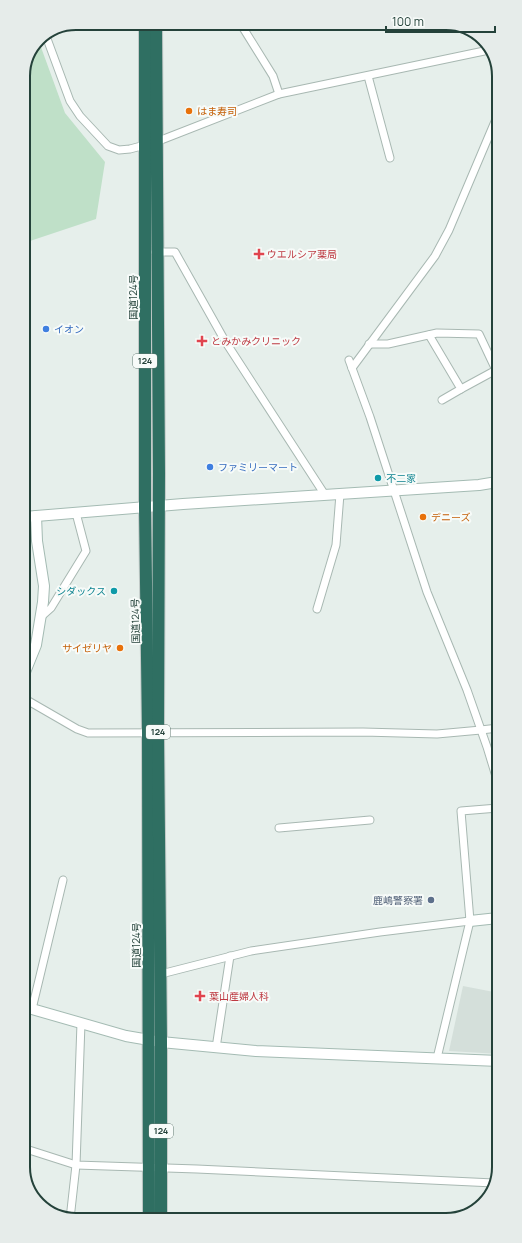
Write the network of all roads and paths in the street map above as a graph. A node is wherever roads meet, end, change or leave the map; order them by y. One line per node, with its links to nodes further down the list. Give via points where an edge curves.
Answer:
1 (145, 30): 10 (highway, 国道124号 / 124)
2 (156, 30): 9 (highway, 国道124号 / 124)
3 (244, 30): 7 (street, via 273,76)
4 (47, 40): 10 (street, via 70,101 80,116 112,148 126,150)
5 (484, 51): 6 (street)
6 (368, 76): 7 (street); 11 (street)
7 (279, 94): 9 (street)
8 (492, 128): 15 (street, via 449,230 435,256)
9 (156, 142): 10 (street); 13 (highway, 国道124号 / 124)
10 (144, 146): 12 (highway, 国道124号 / 124)
11 (390, 158)
12 (144, 252): 13 (street); 27 (highway, 国道124号 / 124)
13 (158, 252): 25 (street, via 175,252 225,341); 26 (highway, 国道124号 / 124)
14 (429, 335): 15 (street, via 388,344); 17 (street, via 479,334); 20 (street)
15 (369, 344): 18 (street)
16 (349, 360): 18 (street)
17 (492, 362)
18 (352, 368): 23 (street)
19 (492, 372): 20 (street)
20 (461, 389): 21 (street)
21 (442, 400)
22 (492, 483): 23 (street)
23 (394, 491): 24 (street); 36 (street, via 427,592)
24 (340, 494): 25 (street); 31 (street, via 336,545)
25 (325, 495): 26 (street)
26 (158, 506): 27 (street); 37 (highway, 国道124号 / 124)
27 (145, 507): 28 (street); 37 (highway, 国道124号 / 124)
28 (76, 513): 30 (street); 32 (street, via 86,551 51,608)
29 (30, 516): 30 (street)
30 (36, 516): 32 (street, via 44,586)
31 (317, 609)
32 (42, 616): 33 (street, via 36,645)
33 (30, 658)
34 (30, 702): 37 (street, via 77,729 88,732)
35 (492, 729): 36 (street)
36 (481, 730): 37 (street, via 437,734); 38 (street)
37 (153, 733): 46 (highway, 国道124号 / 124); 50 (highway, 国道124号 / 124)
38 (492, 764)
39 (492, 808): 44 (street, via 461,811)
40 (370, 820): 41 (street)
41 (279, 828)
42 (63, 880): 47 (street)
43 (492, 919): 44 (street)
44 (470, 921): 45 (street, via 365,934); 53 (street)
45 (230, 956): 46 (street); 52 (street)
46 (161, 974): 51 (highway, 国道124号 / 124)
47 (30, 1004)
48 (30, 1008): 49 (street)
49 (81, 1023): 50 (street); 56 (street)
50 (148, 1040): 51 (street); 57 (highway, 国道124号 / 124)
51 (161, 1042): 52 (street); 58 (highway, 国道124号 / 124)
52 (216, 1048): 53 (street)
53 (437, 1058): 54 (street)
54 (492, 1061)
55 (30, 1150): 56 (street)
56 (76, 1165): 57 (street); 60 (street)
57 (148, 1167): 58 (street); 61 (highway, 国道124号 / 124)
58 (161, 1168): 59 (street); 62 (highway, 国道124号 / 124)
59 (490, 1183)
60 (71, 1213)
61 (149, 1213)
62 (161, 1213)

